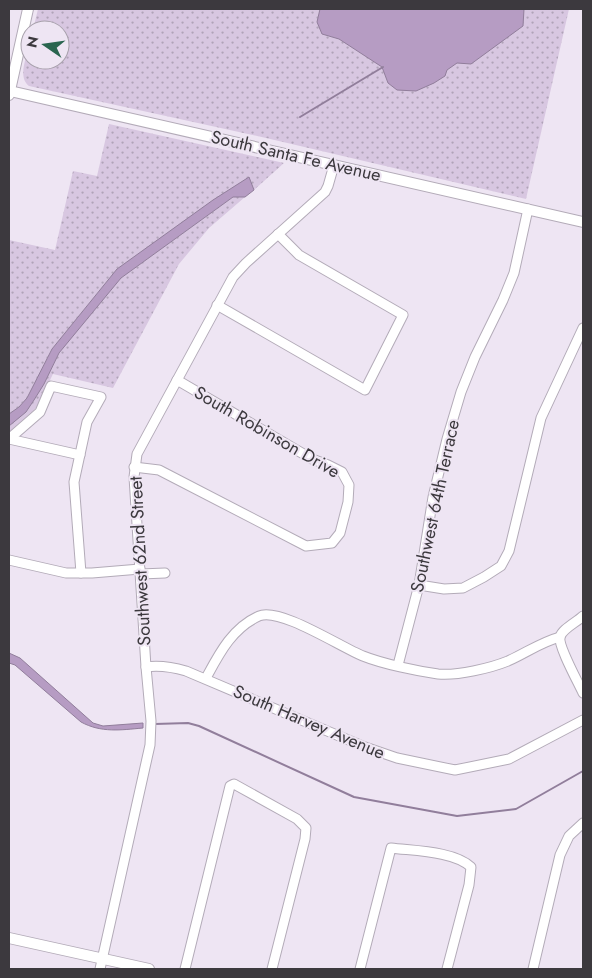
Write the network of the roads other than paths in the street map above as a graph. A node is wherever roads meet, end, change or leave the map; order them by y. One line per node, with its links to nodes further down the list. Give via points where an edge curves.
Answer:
1 (28, 9): 2 (main road)
2 (9, 92): 3 (main road, South Santa Fe Avenue)
3 (334, 165): 4 (main road, South Santa Fe Avenue); 6 (street, Southwest 62nd Street, via 325,192)
4 (528, 210): 5 (main road, South Santa Fe Avenue); 17 (street, Southwest 64th Terrace, via 514,273 474,357 447,439)
5 (583, 222)
6 (278, 234): 7 (street, Southwest 62nd Street, via 239,270); 7 (street, via 299,255 403,315 365,390)
7 (217, 305): 9 (street, Southwest 62nd Street)
8 (583, 328): 17 (street, via 541,418 512,543 501,566 463,588 444,590)
9 (177, 380): 12 (street, Southwest 62nd Street, via 140,447); 12 (street, South Robinson Drive, via 312,460 342,472 349,485 340,533 332,543 306,546 159,470)
10 (9, 439): 11 (street); 11 (street, via 40,412 51,386 101,397 87,422)
11 (80, 455): 15 (street, via 74,482)
12 (134, 467): 14 (street, Southwest 62nd Street)
13 (9, 560): 15 (street, via 66,573)
14 (140, 571): 15 (street); 16 (street); 21 (street, Southwest 62nd Street)
15 (81, 573)
16 (165, 573)
17 (418, 585): 20 (street, Southwest 64th Terrace)
18 (583, 616): 19 (street)
19 (560, 637): 20 (street, via 547,640 508,661 479,670 439,674); 23 (street, via 565,656)
20 (398, 665): 22 (street, via 364,656 277,616 260,615 241,627 225,644)
21 (146, 666): 22 (street, South Harvey Avenue, via 171,666); 27 (street, Southwest 62nd Street, via 150,745)
22 (206, 678): 24 (street, South Harvey Avenue, via 365,747 455,770 510,759)
23 (583, 693)
24 (583, 720)
25 (583, 823): 34 (street, via 569,836 560,854)
26 (9, 939): 27 (main road)
27 (102, 958): 28 (street, Southwest 62nd Street); 29 (main road)
28 (100, 969)
29 (149, 969)
30 (185, 969): 31 (street, via 230,786 234,784 306,828)
31 (272, 969)
32 (360, 969): 33 (street, via 391,848 453,857 465,861 472,868)
33 (447, 969)
34 (533, 969)

